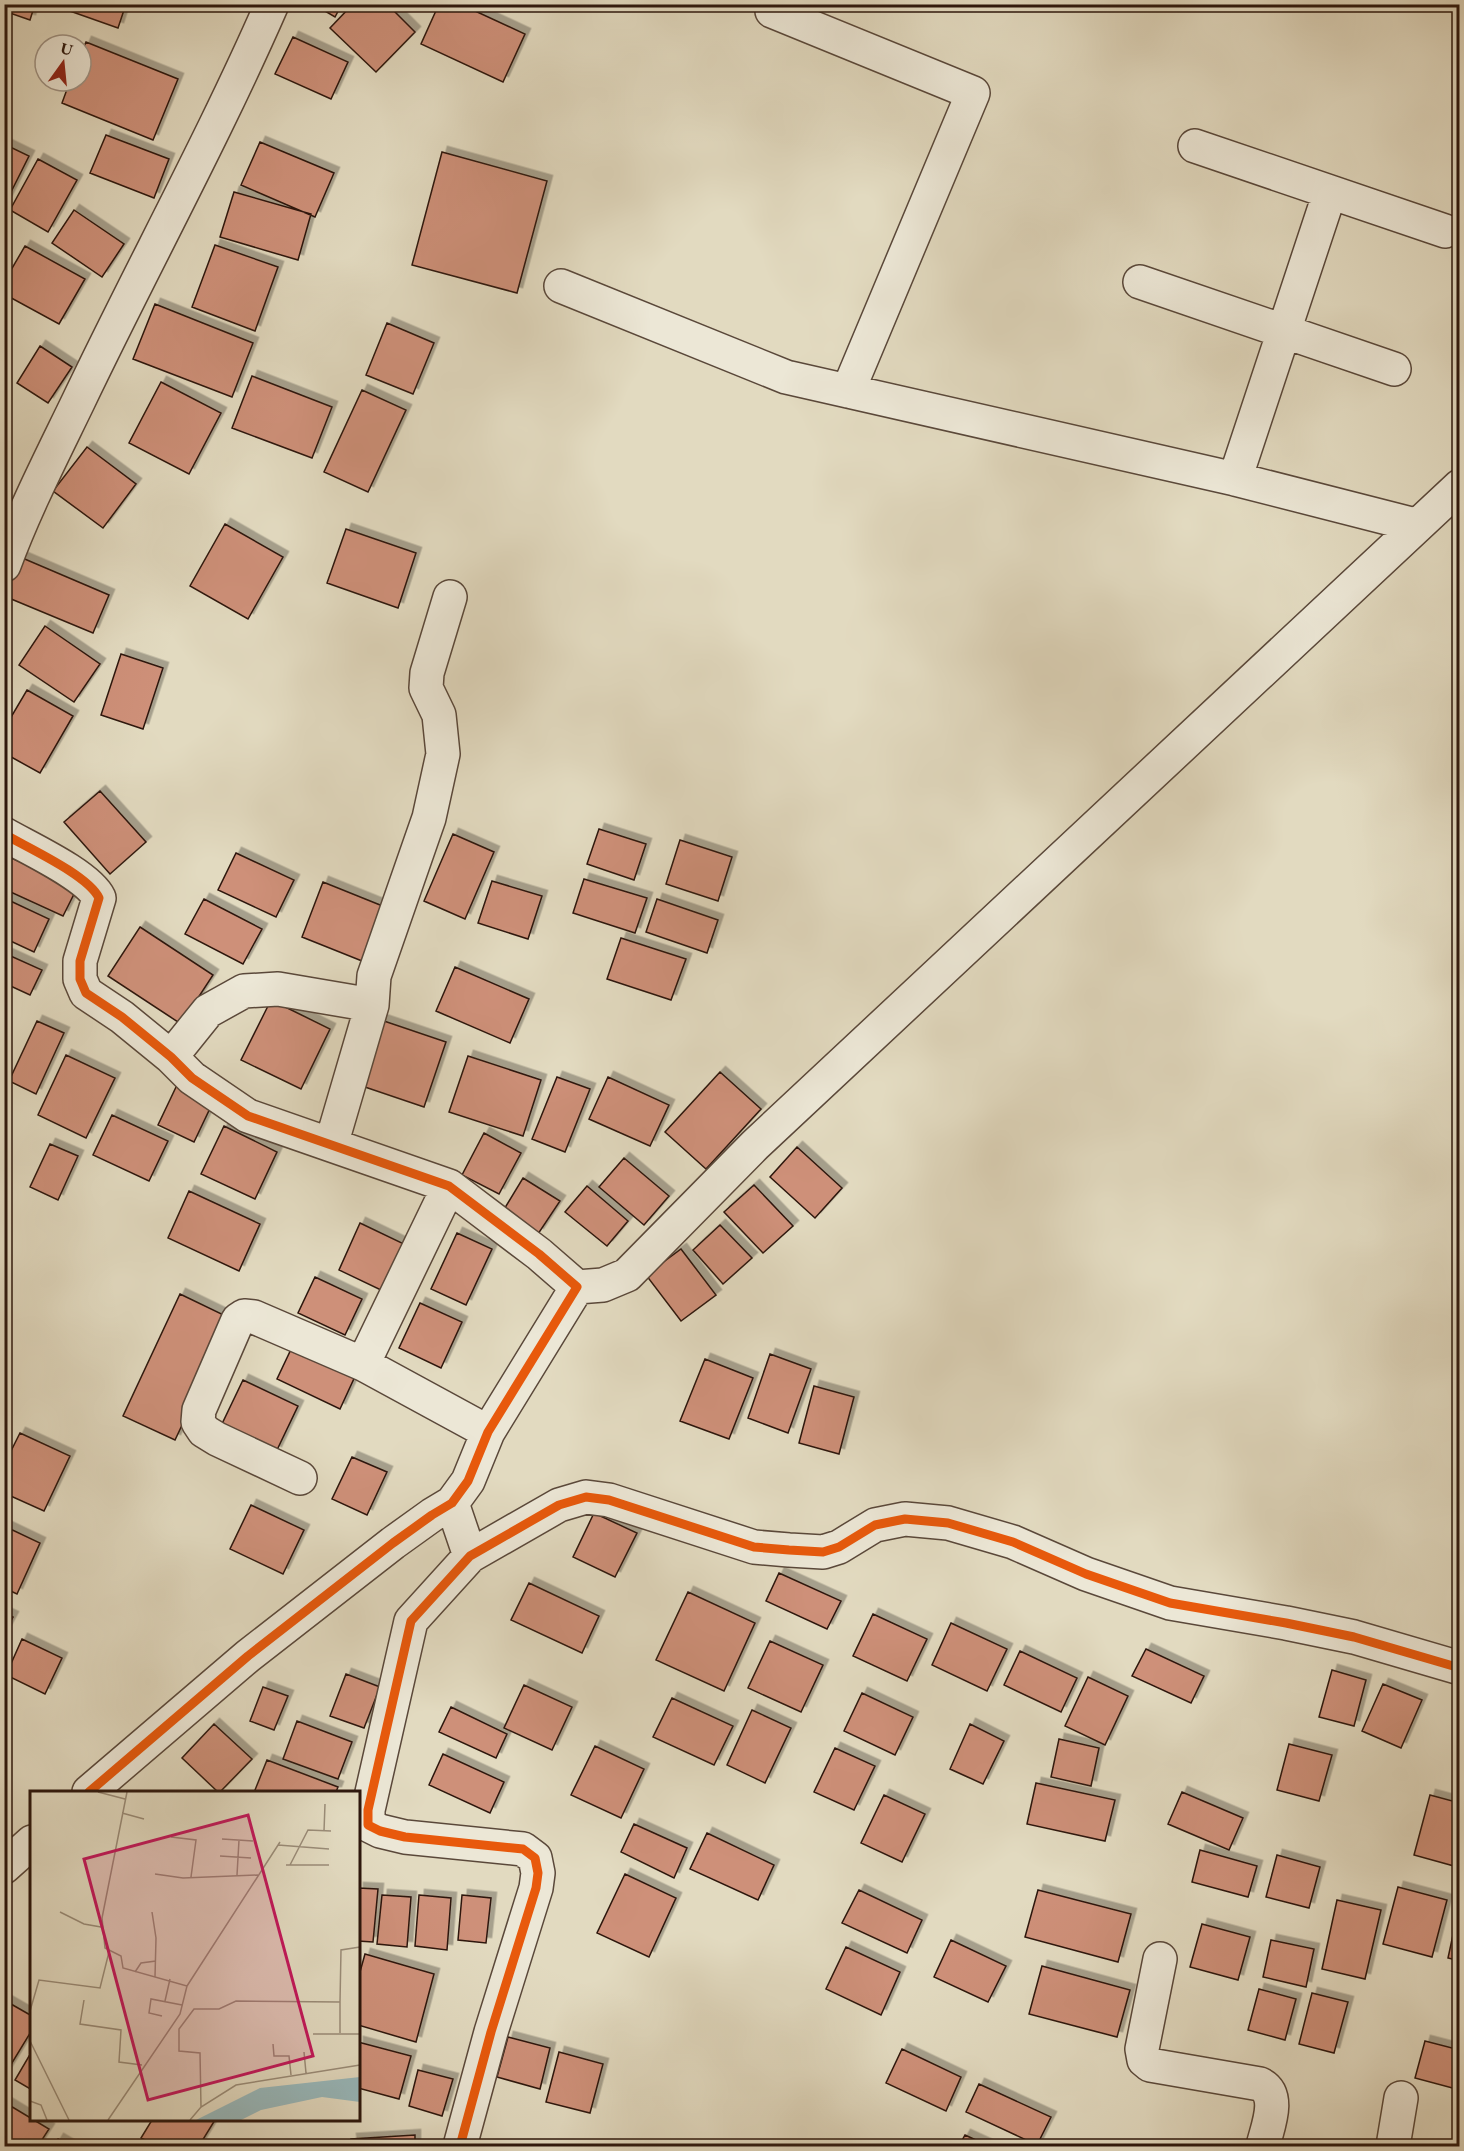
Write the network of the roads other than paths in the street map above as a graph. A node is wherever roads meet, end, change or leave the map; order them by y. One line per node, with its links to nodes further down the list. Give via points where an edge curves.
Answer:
1 (272, 4): 14 (street, via 17,528)
2 (772, 11): 10 (street, via 973,93)
3 (1196, 146): 4 (street)
4 (1330, 192): 5 (street); 8 (street)
5 (1445, 231)
6 (1140, 282): 8 (street)
7 (561, 286): 10 (street, via 786,377)
8 (1284, 331): 9 (street); 11 (street)
9 (1394, 369)
10 (848, 392): 11 (street)
11 (1235, 479): 13 (street)
12 (1460, 486): 13 (street)
13 (1415, 525): 21 (street, via 755,1145 627,1275 603,1286)
14 (4, 565)
15 (450, 597): 17 (street, via 426,688 439,715 443,754 429,818 374,976)
16 (4, 834): 18 (street, via 95,890 99,898 80,961 80,979 86,993)
17 (372, 1005): 18 (street, via 278,989 244,991 208,1011); 19 (street)
18 (171, 1057): 19 (street, via 192,1078 248,1116)
19 (331, 1145): 20 (street)
20 (449, 1186): 21 (street); 22 (street)
21 (577, 1287): 23 (street)
22 (363, 1364): 23 (street); 24 (street, via 254,1317 238,1320 199,1410 198,1422 216,1439)
23 (488, 1432): 25 (street)
24 (300, 1478)
25 (454, 1507): 26 (street); 28 (street, via 432,1515 401,1537 248,1656)
26 (468, 1551): 27 (street, via 559,1505 586,1497 609,1500 754,1547 789,1550 823,1552 875,1525 905,1519 948,1523 1013,1542 1086,1574 1170,1603 1354,1638); 31 (street, via 411,1622 368,1810 368,1825 380,1831 523,1849 535,1858 536,1888)
27 (1460, 1668)
28 (90, 1791)
29 (1160, 1959): 32 (street, via 1142,2049 1144,2060 1150,2065 1266,2087 1272,2101)
30 (1401, 2098): 33 (street)
31 (460, 2146)
32 (1263, 2146)
33 (1393, 2146)

